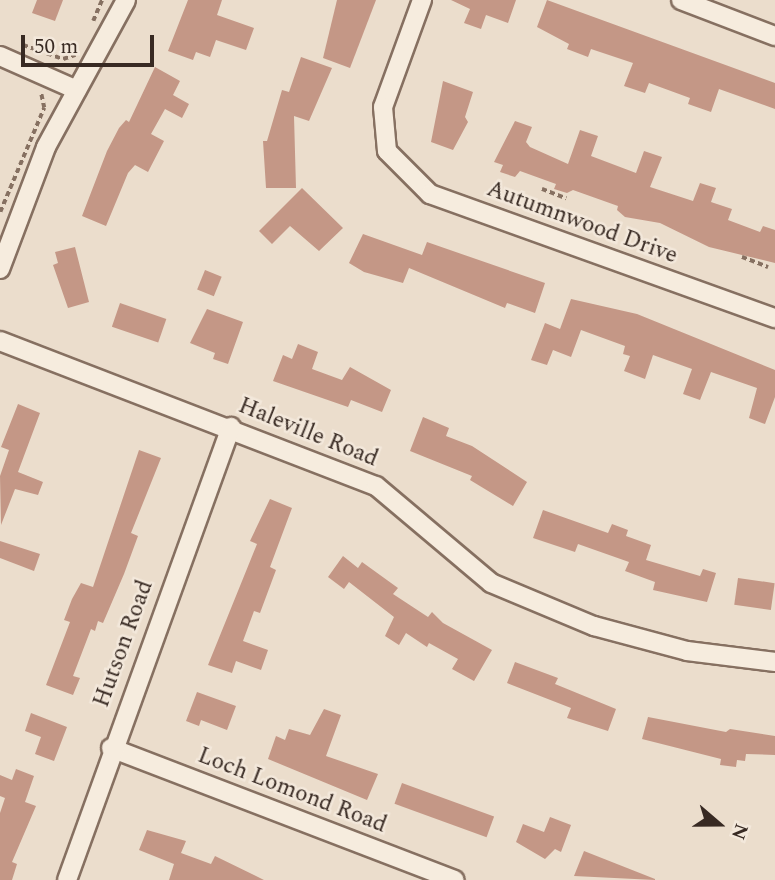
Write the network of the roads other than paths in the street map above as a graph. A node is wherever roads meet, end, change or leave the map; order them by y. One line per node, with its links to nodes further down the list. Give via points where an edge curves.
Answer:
1 (126, 0): 6 (street)
2 (422, 0): 8 (street, Autumnwood Drive, via 383,107 387,151 430,194)
3 (681, 0): 4 (street)
4 (775, 36)
5 (0, 56): 6 (street)
6 (77, 90): 7 (street, via 39,163)
7 (0, 269)
8 (775, 318)
9 (0, 341): 10 (street, Haleville Road)
10 (231, 427): 11 (street, Haleville Road, via 376,486 491,583 593,626 687,651); 12 (street, Hutson Road)
11 (775, 662)
12 (111, 748): 13 (street, Hutson Road); 14 (street, Loch Lomond Road)
13 (67, 880)
14 (455, 880)

